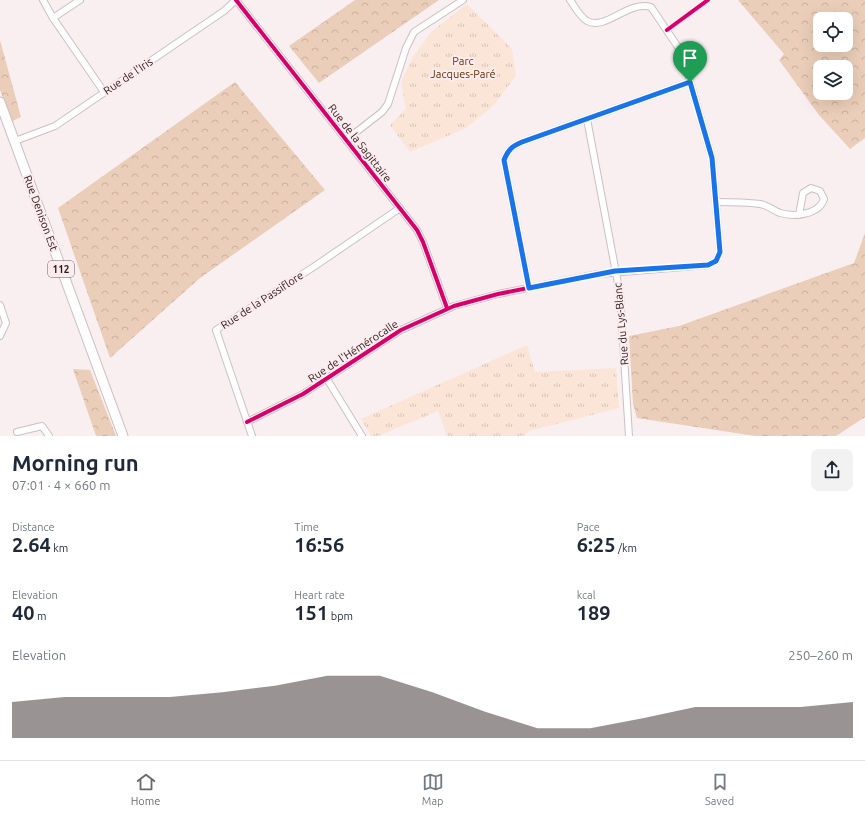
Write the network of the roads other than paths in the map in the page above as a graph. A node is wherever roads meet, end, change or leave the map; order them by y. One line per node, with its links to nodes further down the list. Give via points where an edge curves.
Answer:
1 (43, 0): 6 (street)
2 (80, 0): 6 (street)
3 (236, 0): 8 (street, Rue de l'Iris, via 224,11); 11 (street, Rue de la Sagittaire)
4 (463, 0): 11 (street, via 414,32 406,48 388,104 382,112)
5 (570, 0): 7 (street, Rue de l'Hémérocalle, via 582,17 589,22 597,22 630,3 645,1 682,53)
6 (53, 18): 8 (street)
7 (690, 82): 10 (street); 13 (street, Rue de l'Hémérocalle, via 712,158)
8 (104, 92): 12 (street, Rue de l'Iris, via 55,126)
9 (0, 102): 12 (main road, Rue Denison Est / 112)
10 (587, 119): 16 (street, Rue du Lys-Blanc); 17 (street, via 513,146 504,160)
11 (346, 140): 14 (street, Rue de la Sagittaire)
12 (15, 141): 25 (main road, Rue Denison Est / 112)
13 (716, 202): 15 (street, via 758,204 782,213); 16 (street, Rue de l'Hémérocalle, via 720,252 716,261 708,265)
14 (400, 208): 19 (street, Rue de la Sagittaire, via 420,236); 22 (street, Rue de la Passiflore, via 216,330)
15 (799, 215): 15 (street, via 816,209 823,203 820,191 810,188 803,193)
16 (615, 271): 17 (street, Rue de l'Hémérocalle); 28 (street, Rue du Lys-Blanc, via 620,294)
17 (529, 288): 19 (street, Rue de l'Hémérocalle)
18 (0, 305): 20 (street, via 6,323)
19 (447, 308): 21 (street, Rue de l'Hémérocalle, via 401,330)
20 (0, 336)
21 (327, 379): 22 (street, Rue de l'Hémérocalle, via 282,406); 27 (street)
22 (246, 422): 26 (street, Rue de la Passiflore)
23 (17, 432): 24 (street, via 42,426)
24 (49, 436)
25 (123, 436)
26 (252, 436)
27 (362, 436)
28 (629, 436)

